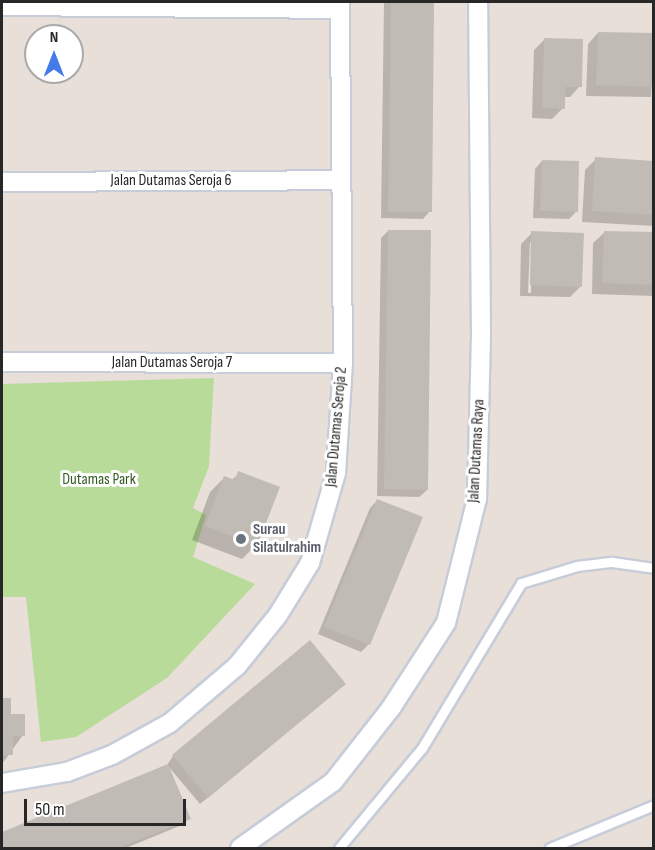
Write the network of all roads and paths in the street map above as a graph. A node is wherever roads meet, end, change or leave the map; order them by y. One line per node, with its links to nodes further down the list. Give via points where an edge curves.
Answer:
1 (478, 2): 11 (street, Jalan Dutamas Raya, via 481,334 477,499 446,624 391,708 333,782)
2 (340, 5): 3 (street); 4 (street, Jalan Dutamas Seroja 2)
3 (2, 6)
4 (341, 180): 5 (street, Jalan Dutamas Seroja 6); 7 (street, Jalan Dutamas Seroja 2)
5 (2, 183)
6 (2, 362): 7 (street, Jalan Dutamas Seroja 7)
7 (343, 363): 9 (street, Jalan Dutamas Seroja 2, via 336,472 329,504 310,563 279,615 237,666 170,723 112,755 67,772)
8 (654, 568): 12 (lane, via 612,562 577,566 521,583 422,748)
9 (2, 783)
10 (654, 805): 13 (lane)
11 (240, 849)
12 (339, 849)
13 (550, 849)

